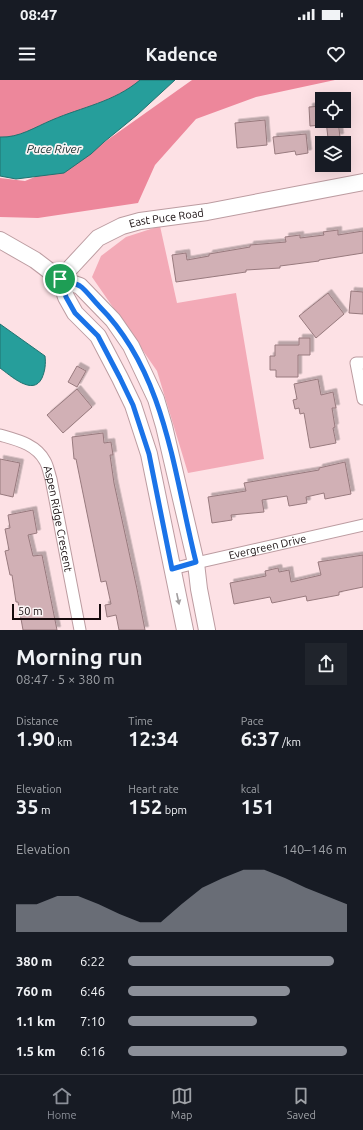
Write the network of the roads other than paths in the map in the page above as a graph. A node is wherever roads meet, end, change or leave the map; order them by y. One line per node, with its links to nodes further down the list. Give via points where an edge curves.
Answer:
1 (363, 182): 3 (street, East Puce Road, via 122,226 98,238)
2 (0, 240): 3 (street, via 35,260)
3 (60, 279): 8 (street, via 80,286 113,320 131,346 145,374 164,426); 9 (street, via 75,313 98,336 133,405 149,454)
4 (363, 363): 5 (street, via 356,363)
5 (363, 399)
6 (0, 435): 10 (street, Aspen Ridge Crescent, via 22,441 35,449 45,460 51,479)
7 (363, 525): 8 (street, Evergreen Drive)
8 (196, 562): 9 (street, Evergreen Drive); 12 (street)
9 (172, 569): 11 (street, one-way to 11)
10 (80, 630)
11 (185, 630)
12 (207, 630)

